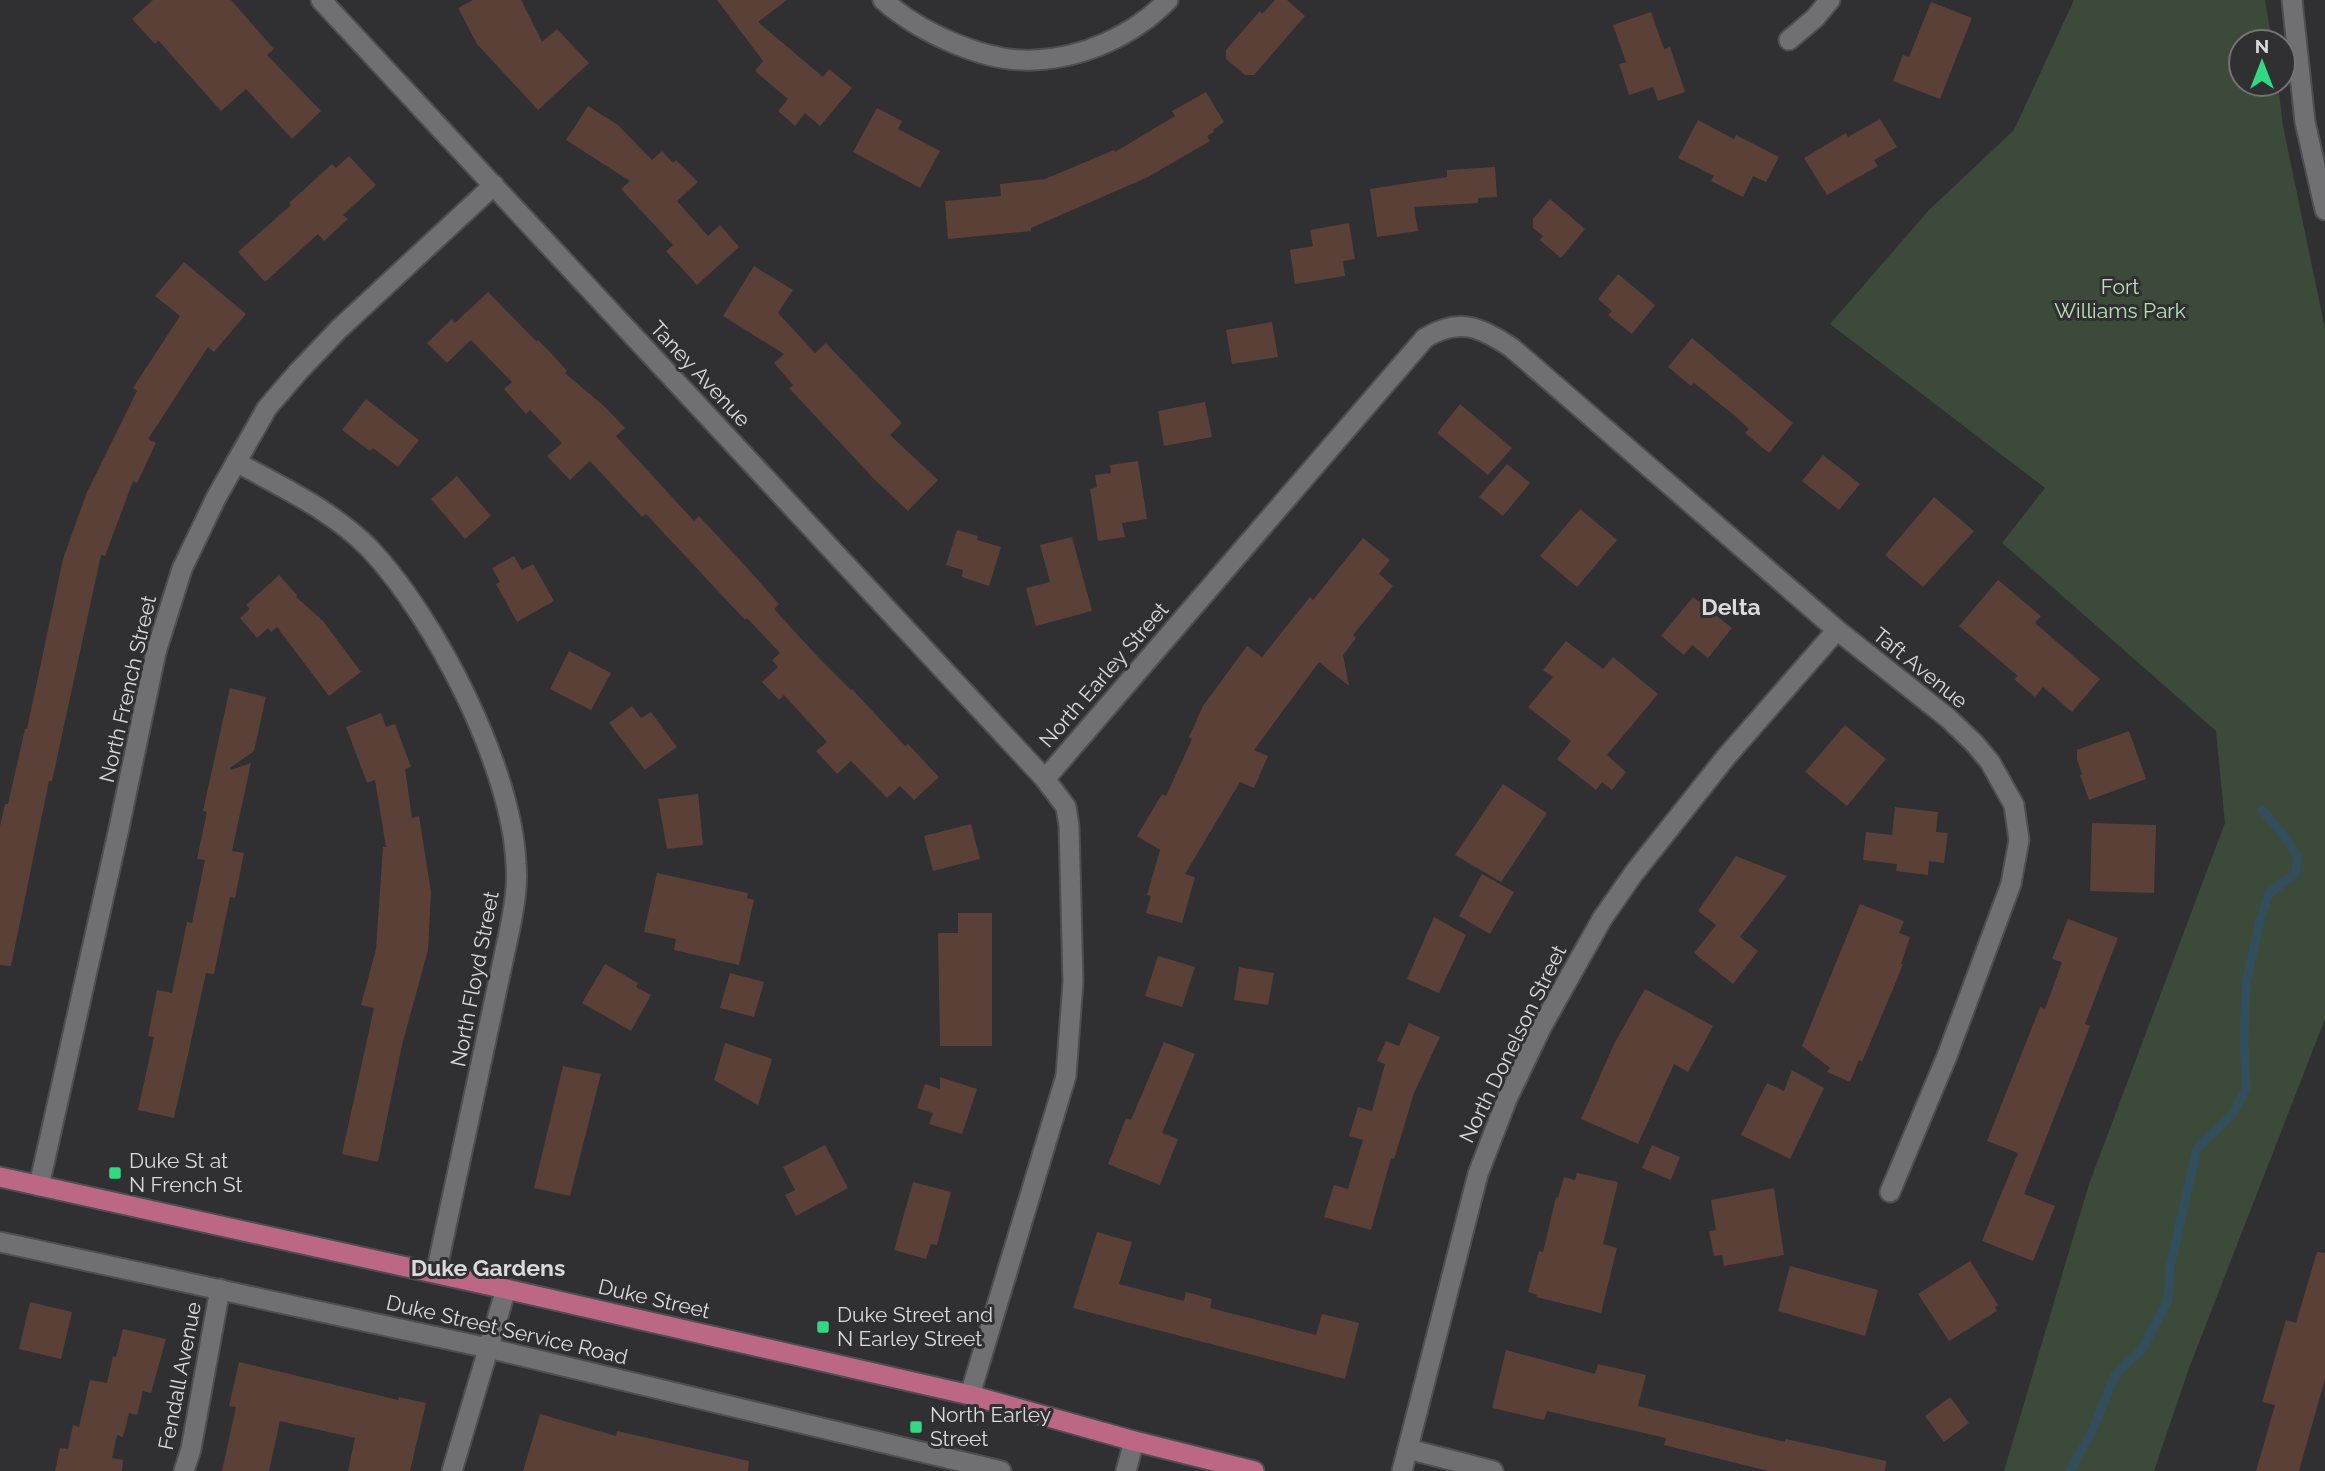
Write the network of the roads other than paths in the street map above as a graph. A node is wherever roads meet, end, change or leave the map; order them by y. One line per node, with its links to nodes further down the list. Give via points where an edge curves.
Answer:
1 (321, 0): 7 (street, Taney Avenue)
2 (883, 0): 3 (street, via 915,24 952,42 1006,58 1034,60 1079,52 1124,35)
3 (1168, 0)
4 (1830, 0): 6 (street)
5 (2292, 0): 8 (street, via 2305,122)
6 (1789, 40)
7 (494, 185): 10 (street, North French Street, via 298,372 267,408); 12 (street, Taney Avenue)
8 (2324, 202)
9 (1460, 326): 11 (street, Taft Avenue, via 1479,329 1512,348); 12 (street, North Earley Street, via 1442,327 1410,353)
10 (236, 462): 14 (street, North French Street, via 182,569 156,652); 17 (street, North Floyd Street, via 293,493 370,549 448,661 501,782 512,827 516,883)
11 (1837, 630): 15 (street, Taft Avenue, via 1975,744 2014,805 2019,840 2011,884 1987,952); 23 (street, North Donelson Street, via 1726,757 1634,873 1595,930 1542,1026 1478,1174)
12 (1045, 779): 21 (street, North Earley Street, via 1066,807 1069,826 1073,982 1066,1076)
13 (0, 1177): 14 (main road, Duke Street)
14 (39, 1186): 17 (main road, Duke Street)
15 (1890, 1192)
16 (0, 1242): 18 (street, Duke Street Service Road)
17 (436, 1273): 19 (main road, Duke Street)
18 (220, 1289): 20 (street, Duke Street Service Road); 24 (street, Fendall Avenue)
19 (506, 1289): 20 (street); 21 (main road, Duke Street)
20 (488, 1348): 25 (street); 26 (street, Duke Street Service Road)
21 (970, 1395): 22 (main road, Duke Street)
22 (1134, 1441): 27 (street); 28 (main road, Duke Street)
23 (1408, 1448): 29 (street, North Donelson Street); 30 (street)
24 (184, 1471)
25 (453, 1471)
26 (1001, 1471)
27 (1126, 1471)
28 (1254, 1471)
29 (1402, 1471)
30 (1493, 1471)

